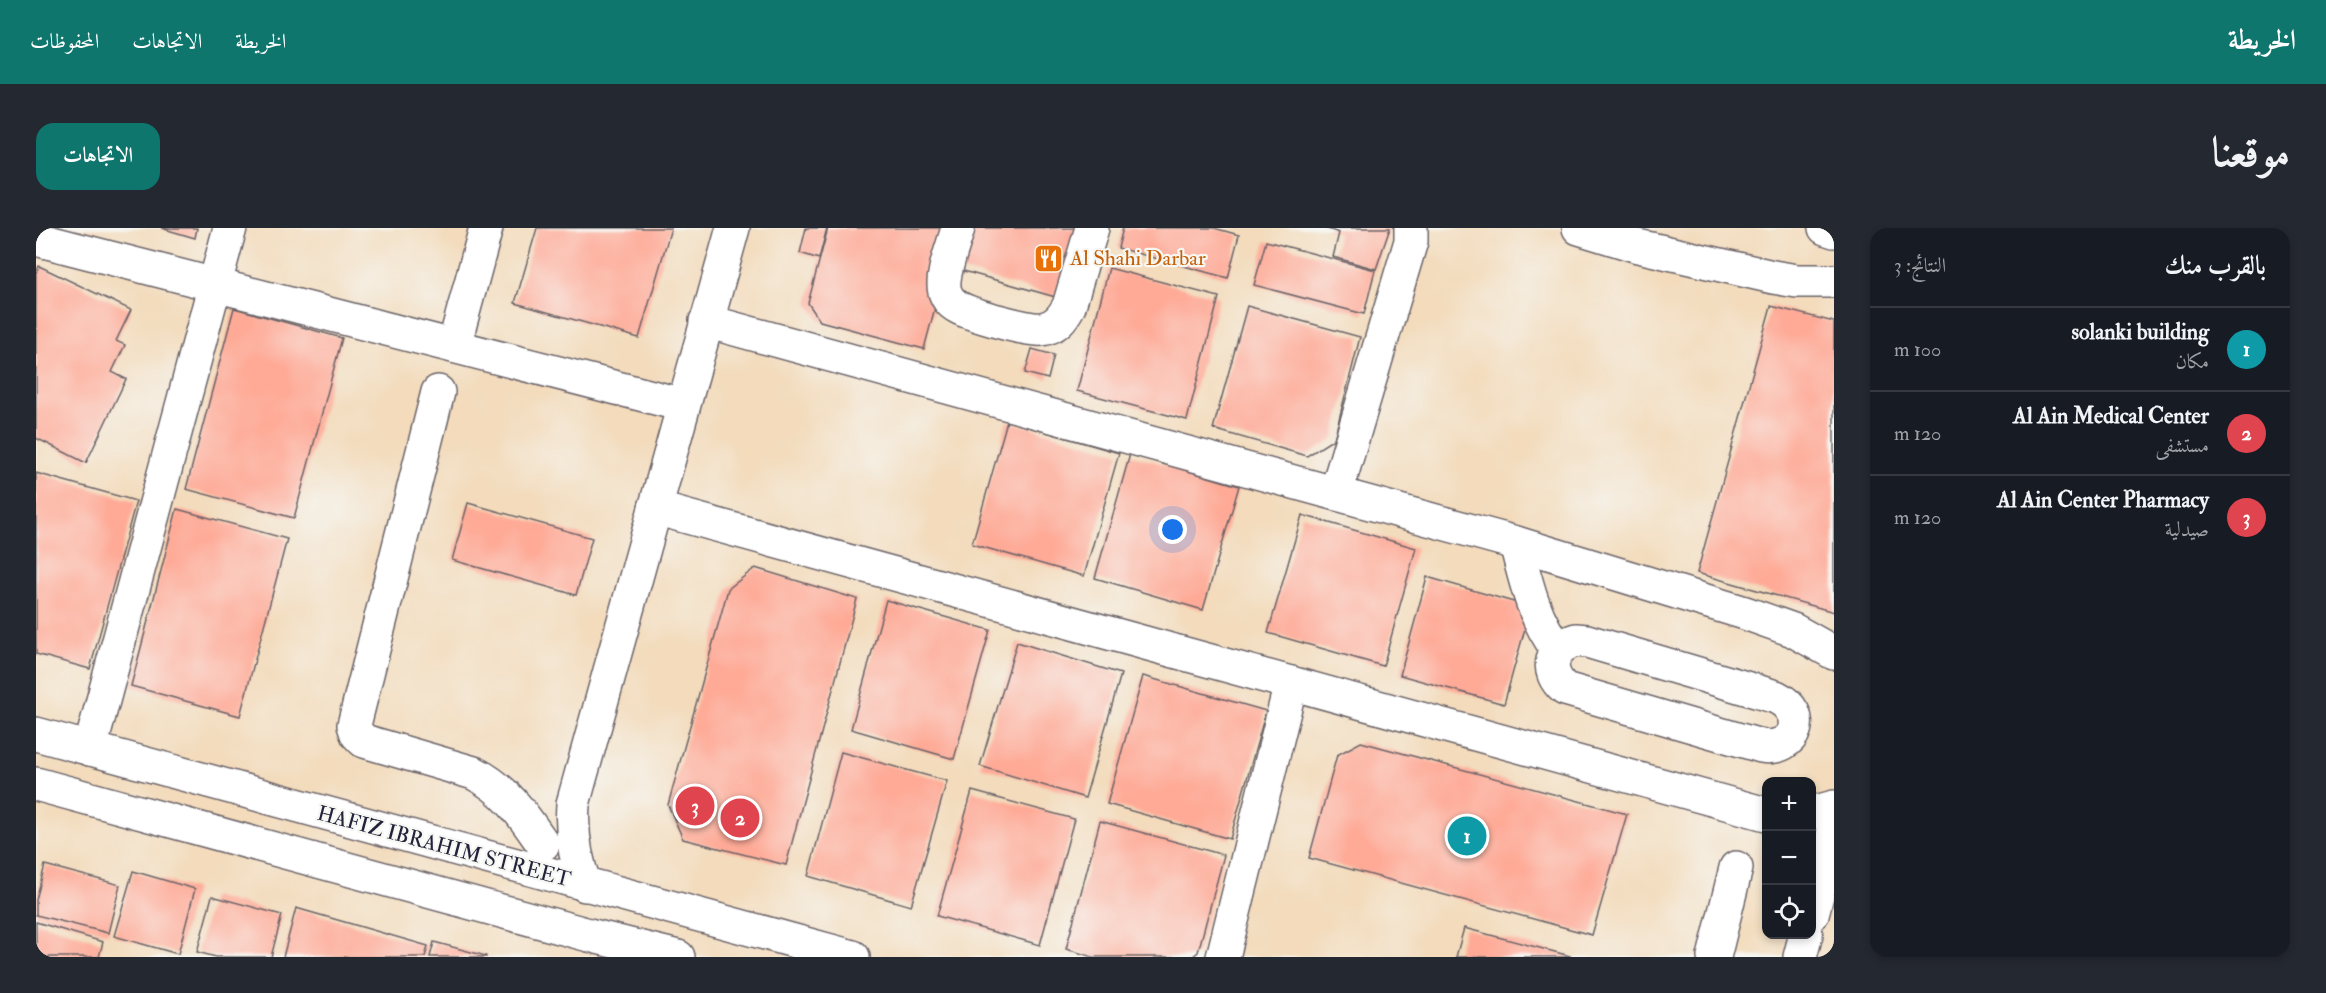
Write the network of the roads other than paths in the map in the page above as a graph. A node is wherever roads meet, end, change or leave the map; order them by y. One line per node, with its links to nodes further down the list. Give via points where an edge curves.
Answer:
1 (230, 228): 12 (street)
2 (486, 228): 14 (street)
3 (733, 228): 13 (street)
4 (958, 228): 5 (street, via 945,278 944,290 949,300 967,312 1030,329 1054,325 1063,316)
5 (1092, 228)
6 (1579, 228): 11 (street, via 1638,246 1773,277)
7 (1825, 228): 8 (street)
8 (1834, 231)
9 (1415, 232): 17 (street)
10 (36, 239): 12 (street)
11 (1834, 281)
12 (214, 284): 14 (street); 24 (street)
13 (706, 321): 16 (street); 17 (street)
14 (454, 346): 16 (street)
15 (438, 392): 31 (street, via 354,725 364,741 487,779 517,806)
16 (683, 405): 18 (street)
17 (1336, 493): 19 (street)
18 (655, 508): 22 (street); 26 (street)
19 (1516, 543): 20 (street, via 1532,605); 21 (street, via 1744,613 1793,630)
20 (1558, 650): 20 (street, via 1552,672 1557,682 1576,694 1772,748 1790,739 1795,730 1792,709 1776,697 1587,641 1566,643)
21 (1834, 653)
22 (1291, 683): 29 (street); 41 (street)
23 (36, 734): 24 (street, HAFIZ IBRAHIM STREET)
24 (90, 749): 33 (street, HAFIZ IBRAHIM STREET)
25 (36, 784): 38 (street)
26 (573, 804): 31 (street); 35 (street, via 573,837)
27 (1834, 807): 28 (street)
28 (1816, 812)
29 (1762, 813)
30 (1834, 830): 32 (street)
31 (543, 844): 33 (street)
32 (1818, 854): 36 (street)
33 (502, 862): 35 (street, HAFIZ IBRAHIM STREET)
34 (1736, 868): 42 (street)
35 (585, 885): 40 (street, HAFIZ IBRAHIM STREET)
36 (1815, 885)
37 (1805, 939): 43 (street)
38 (594, 946): 39 (street)
39 (670, 956)
40 (853, 957)
41 (1223, 957)
42 (1714, 957)
43 (1800, 957)

